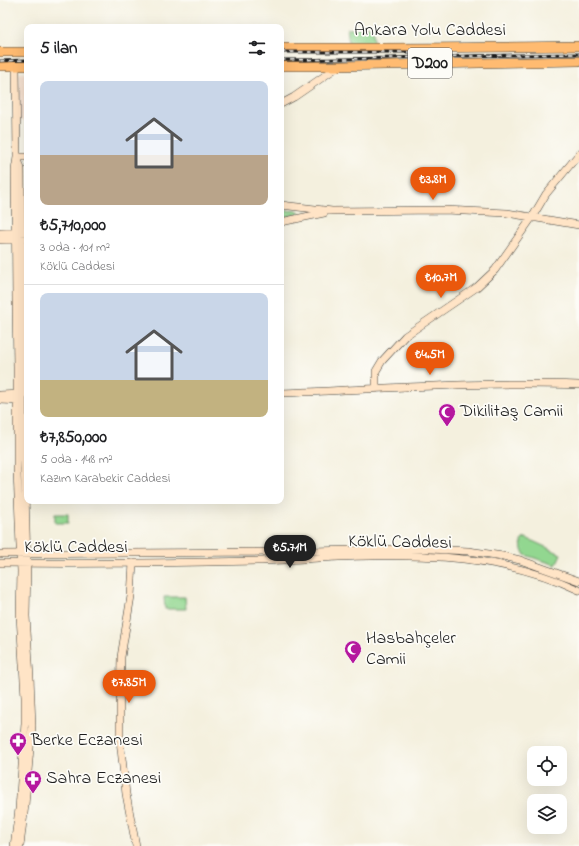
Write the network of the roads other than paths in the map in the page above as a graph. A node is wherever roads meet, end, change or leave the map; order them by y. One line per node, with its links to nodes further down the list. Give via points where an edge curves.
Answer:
1 (579, 46): 2 (highway, Ankara Yolu Caddesi / D200)
2 (284, 48)
3 (0, 52): 4 (highway)
4 (24, 52)
5 (579, 60): 10 (highway, Ankara Yolu Caddesi / D200)
6 (0, 66): 7 (highway)
7 (16, 66): 8 (highway); 13 (main road)
8 (24, 66)
9 (284, 66): 10 (highway, Ankara Yolu Caddesi / D200)
10 (339, 66): 11 (main road)
11 (284, 102)
12 (579, 154): 17 (main road, via 546,194)
13 (17, 156): 14 (main road); 21 (main road, via 21,169)
14 (24, 157)
15 (284, 205): 16 (main road)
16 (332, 211): 17 (main road, via 444,210); 18 (main road)
17 (533, 216): 19 (main road); 24 (main road, via 495,270 476,287 405,336 382,361 376,371)
18 (284, 221)
19 (579, 225)
20 (0, 233): 21 (main road)
21 (21, 236): 22 (main road); 27 (main road)
22 (0, 240)
23 (579, 384): 24 (main road, via 465,384)
24 (376, 389): 25 (main road)
25 (284, 393)
26 (0, 395): 27 (main road)
27 (22, 398): 28 (main road); 30 (main road, via 17,470)
28 (0, 400)
29 (0, 554): 30 (main road, Köklü Caddesi)
30 (23, 554): 32 (main road); 34 (main road, Köklü Caddesi, via 430,549 468,551 520,560)
31 (0, 563): 32 (main road, Köklü Caddesi)
32 (24, 563): 33 (main road, Köklü Caddesi); 36 (main road, via 20,616 25,723 20,809); 37 (main road, via 32,726)
33 (133, 563): 35 (main road, Köklü Caddesi, via 430,556 517,568); 38 (main road, via 131,596 121,657 120,740 126,794)
34 (579, 581)
35 (579, 590)
36 (14, 846)
37 (20, 846)
38 (136, 846)

